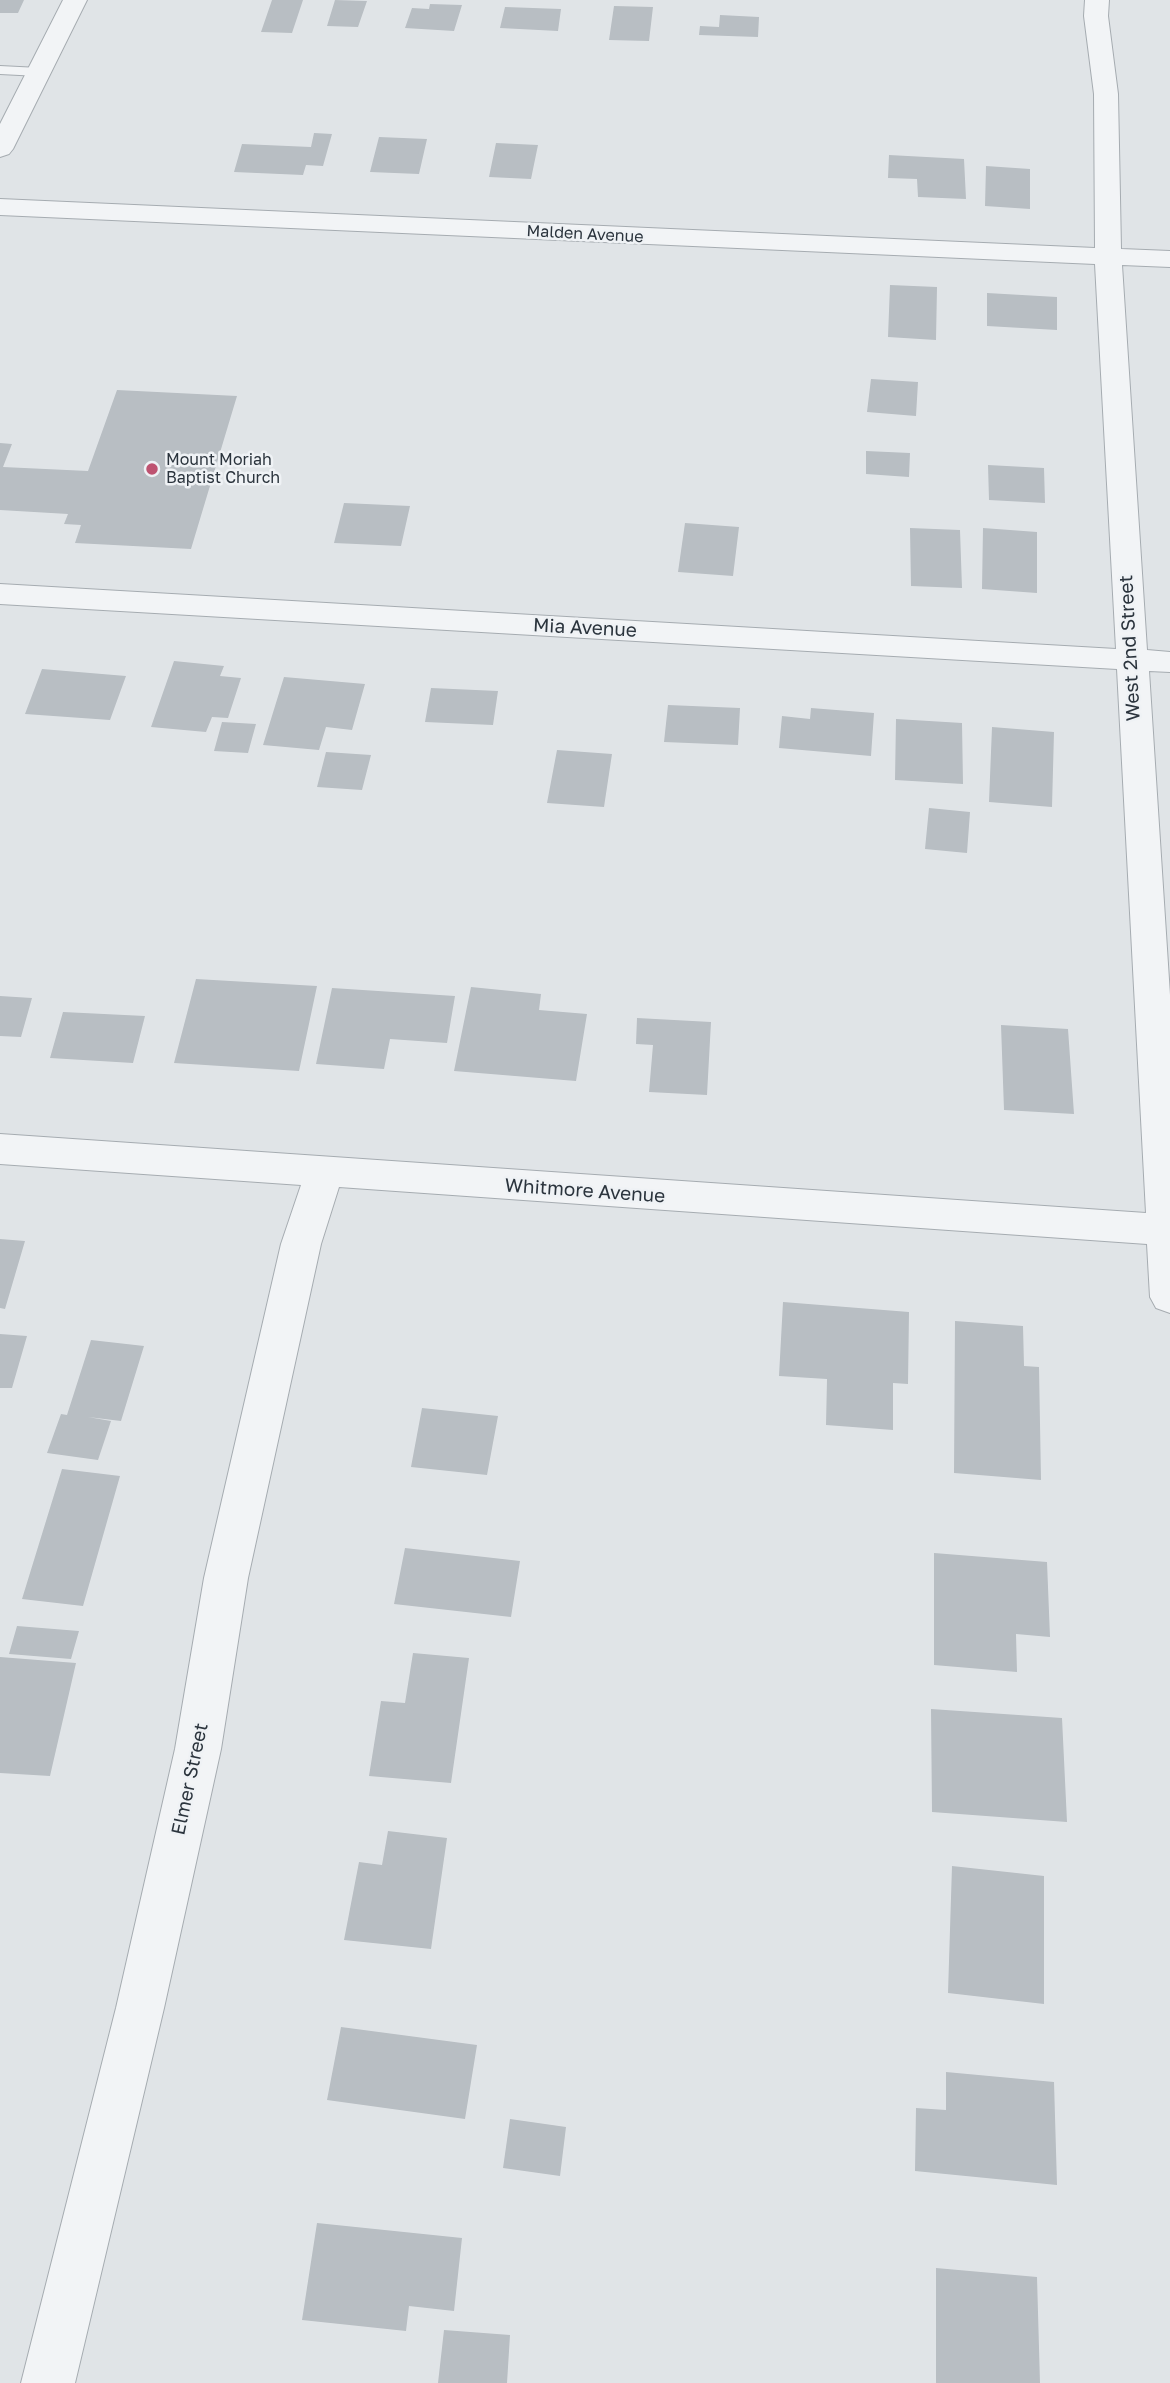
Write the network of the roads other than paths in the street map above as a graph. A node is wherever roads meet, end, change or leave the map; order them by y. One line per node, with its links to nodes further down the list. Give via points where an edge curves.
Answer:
1 (75, 0): 4 (street)
2 (1097, 0): 7 (street, West 2nd Street, via 1106,94)
3 (0, 70): 4 (lane)
4 (38, 72): 5 (street)
5 (0, 149)
6 (0, 207): 7 (street, Malden Avenue)
7 (1108, 257): 8 (street, Malden Avenue); 10 (street, West 2nd Street)
8 (1170, 259)
9 (0, 594): 10 (street, Mia Avenue)
10 (1131, 659): 11 (street, Mia Avenue); 14 (street, West 2nd Street)
11 (1170, 662)
12 (0, 1149): 13 (street, Whitmore Avenue)
13 (324, 1173): 14 (street, Whitmore Avenue); 16 (street, Elmer Street, via 301,1244 226,1578 198,1749)
14 (1168, 1230): 15 (street, West 2nd Street)
15 (1170, 1297)
16 (48, 2383)

